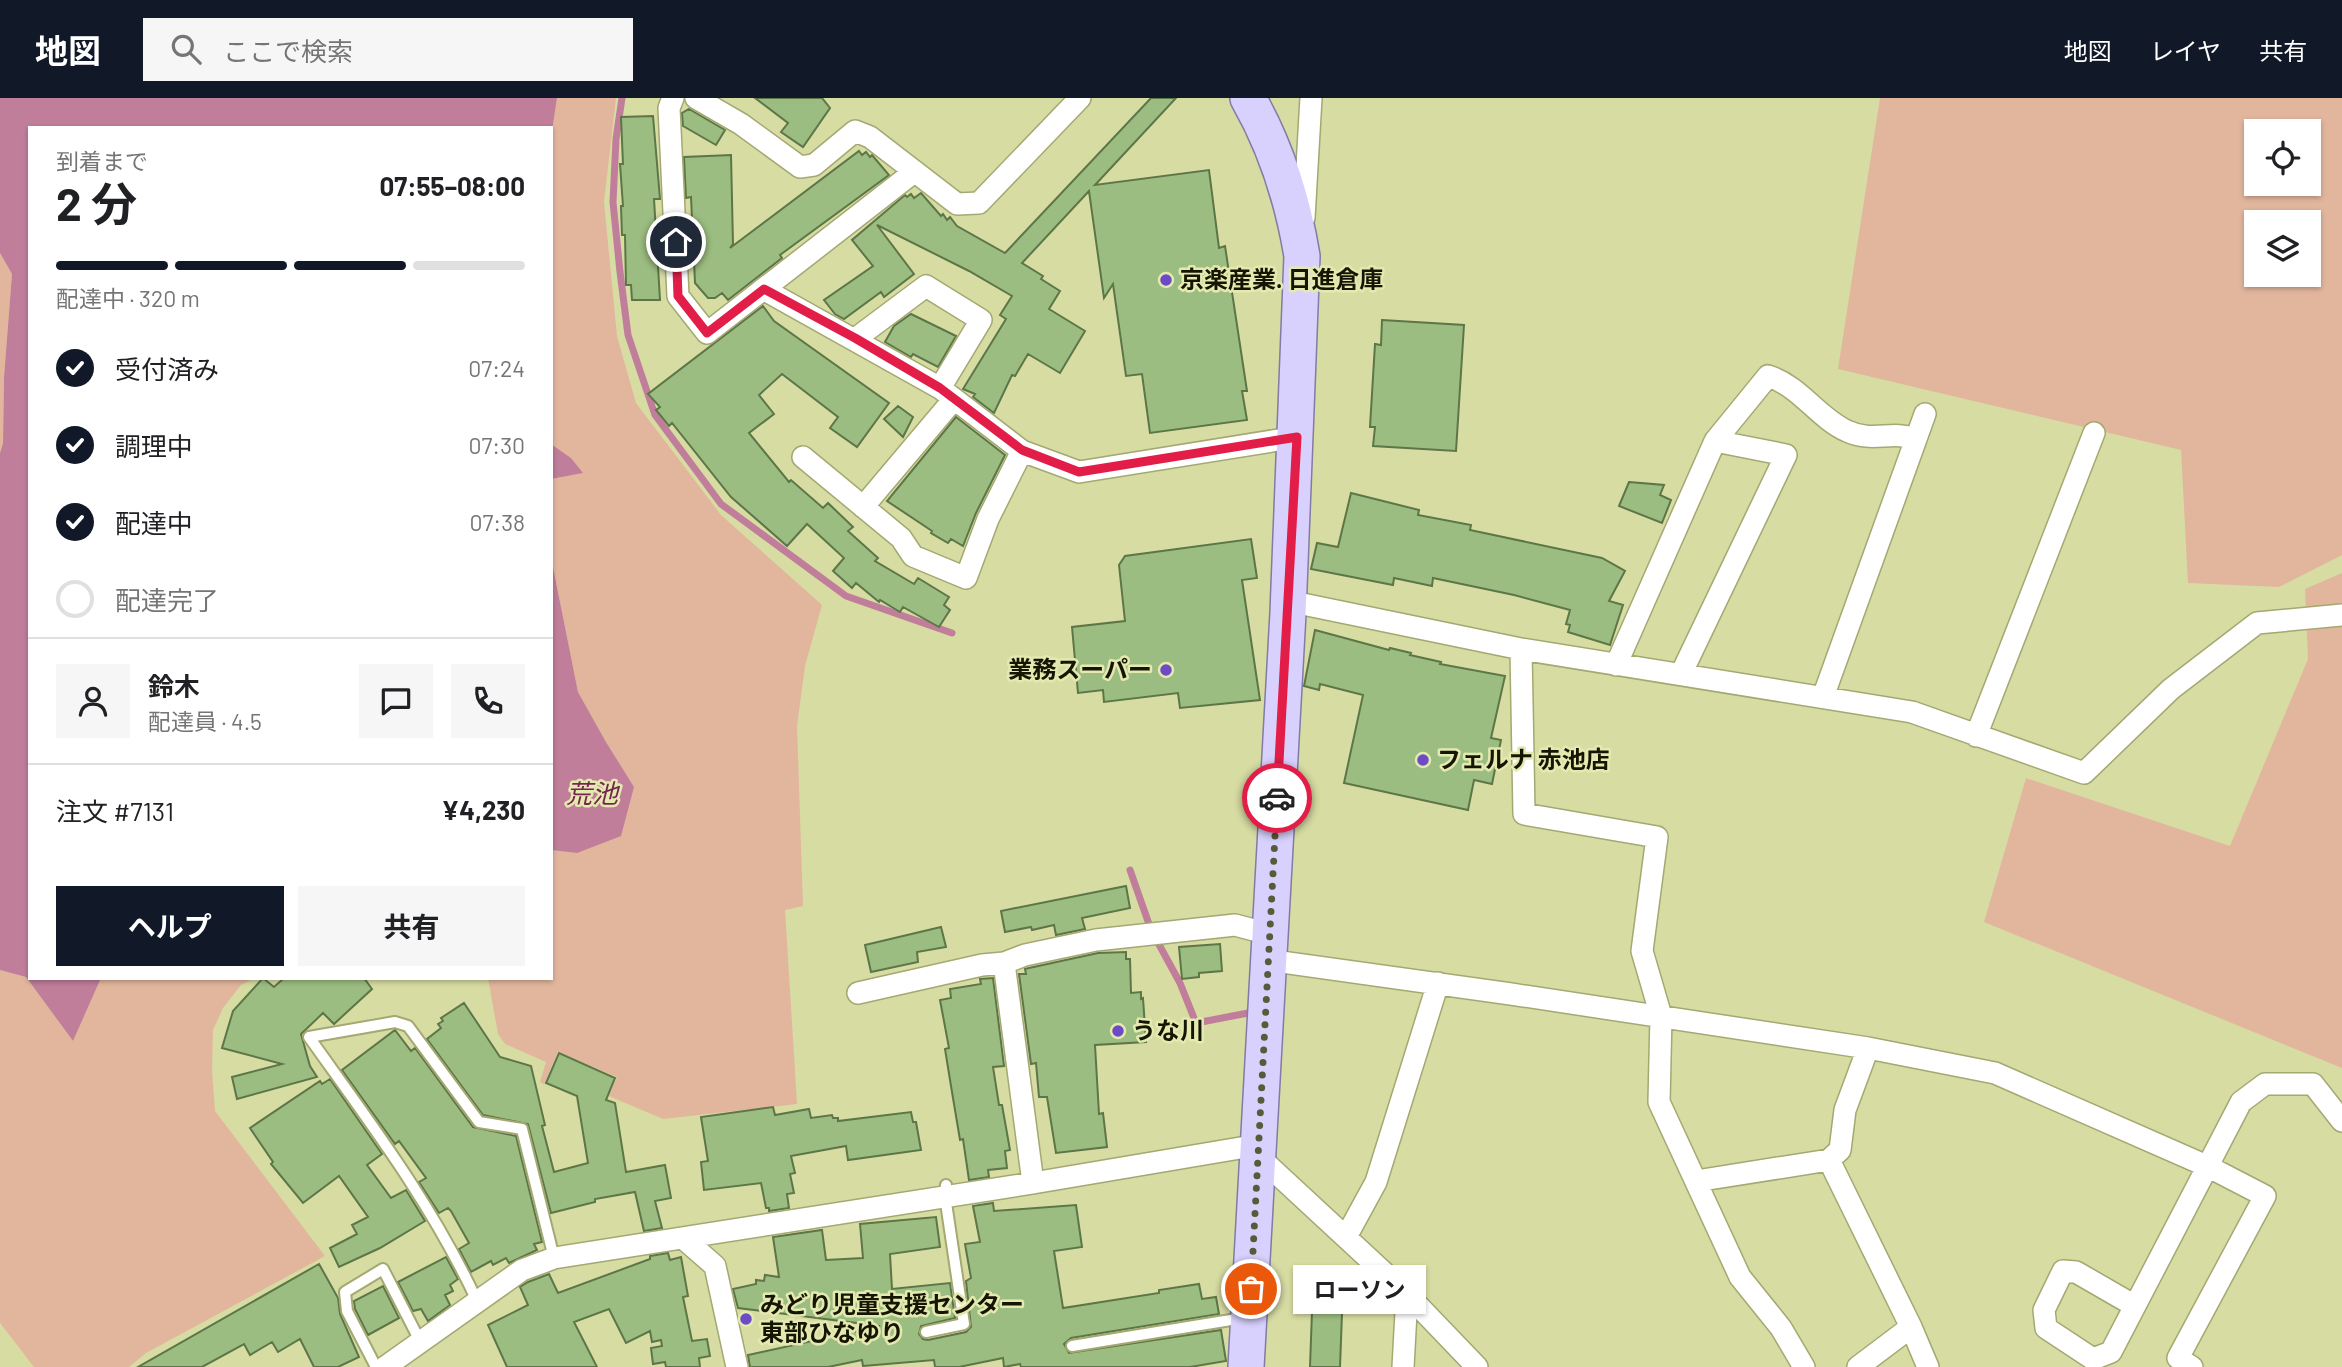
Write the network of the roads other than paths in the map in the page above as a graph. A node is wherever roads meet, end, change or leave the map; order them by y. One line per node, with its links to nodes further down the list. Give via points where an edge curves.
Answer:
1 (673, 98): 8 (street, via 669,108 678,296 707,333)
2 (696, 98): 6 (street, via 800,167 814,165 855,131 870,137)
3 (1080, 98): 6 (street, via 979,203 957,204)
4 (1248, 98): 7 (main road, via 1283,174)
5 (1311, 98): 7 (street)
6 (914, 172): 8 (street)
7 (1302, 256): 13 (main road)
8 (764, 289): 9 (street)
9 (855, 338): 10 (street); 10 (street, via 926,286 981,320)
10 (947, 393): 16 (street); 18 (street)
11 (1925, 414): 14 (street)
12 (2094, 433): 25 (street)
13 (1297, 437): 16 (street, via 1079,472); 19 (main road)
14 (1916, 439): 15 (street, via 1902,434 1860,437 1843,429 1782,380 1768,376); 24 (street)
15 (1715, 440): 22 (street); 23 (street, via 1786,455)
16 (1022, 450): 18 (street, via 965,578 913,555 901,538)
17 (803, 457): 18 (street)
18 (863, 507)
19 (1289, 601): 21 (street); 26 (main road)
20 (2342, 615): 25 (street, via 2257,623 2171,689 2084,773)
21 (1521, 649): 22 (street); 30 (street, via 1524,814 1657,837 1642,951)
22 (1616, 665): 23 (street)
23 (1681, 674): 24 (street)
24 (1823, 697): 25 (street, via 1912,712)
25 (1976, 736)
26 (1268, 947): 27 (street, via 1235,925 1096,940); 28 (street); 33 (main road)
27 (1004, 963): 29 (street); 37 (street)
28 (1438, 983): 30 (street); 39 (street, via 1376,1182)
29 (858, 993)
30 (1661, 1016): 31 (street); 36 (street, via 1659,1102)
31 (1868, 1048): 34 (street, via 1845,1110 1840,1150); 35 (street, via 1996,1073)
32 (2342, 1121): 35 (street, via 2314,1084 2265,1084 2241,1102)
33 (1258, 1150): 37 (street); 39 (street); 45 (main road)
34 (1829, 1160): 36 (street); 46 (street)
35 (2209, 1167): 44 (street); 59 (street, via 2265,1195 2178,1358)
36 (1696, 1181): 56 (street, via 1740,1277 1781,1328)
37 (1033, 1183): 38 (street)
38 (946, 1190): 40 (street); 47 (lane, via 964,1324)
39 (1346, 1237): 42 (street)
40 (683, 1238): 41 (street); 52 (street, via 715,1266)
41 (554, 1258): 43 (street, via 522,1270); 43 (lane, via 522,1129 478,1122 408,1026 395,1022 309,1037 406,1172)
42 (1406, 1294): 54 (street); 55 (street)
43 (477, 1301): 48 (street)
44 (2135, 1306): 44 (street, via 2111,1352 2093,1359 2046,1328 2044,1310 2063,1271 2076,1272)
45 (1249, 1317): 49 (lane); 53 (main road)
46 (1911, 1327): 57 (street); 58 (street)
47 (926, 1332)
48 (420, 1341): 50 (lane, via 383,1269 345,1292 347,1311); 51 (street)
49 (1072, 1346)
50 (376, 1367)
51 (385, 1367)
52 (737, 1367)
53 (1246, 1367)
54 (1403, 1367)
55 (1477, 1367)
56 (1804, 1367)
57 (1858, 1367)
58 (1928, 1367)
59 (2192, 1367)

